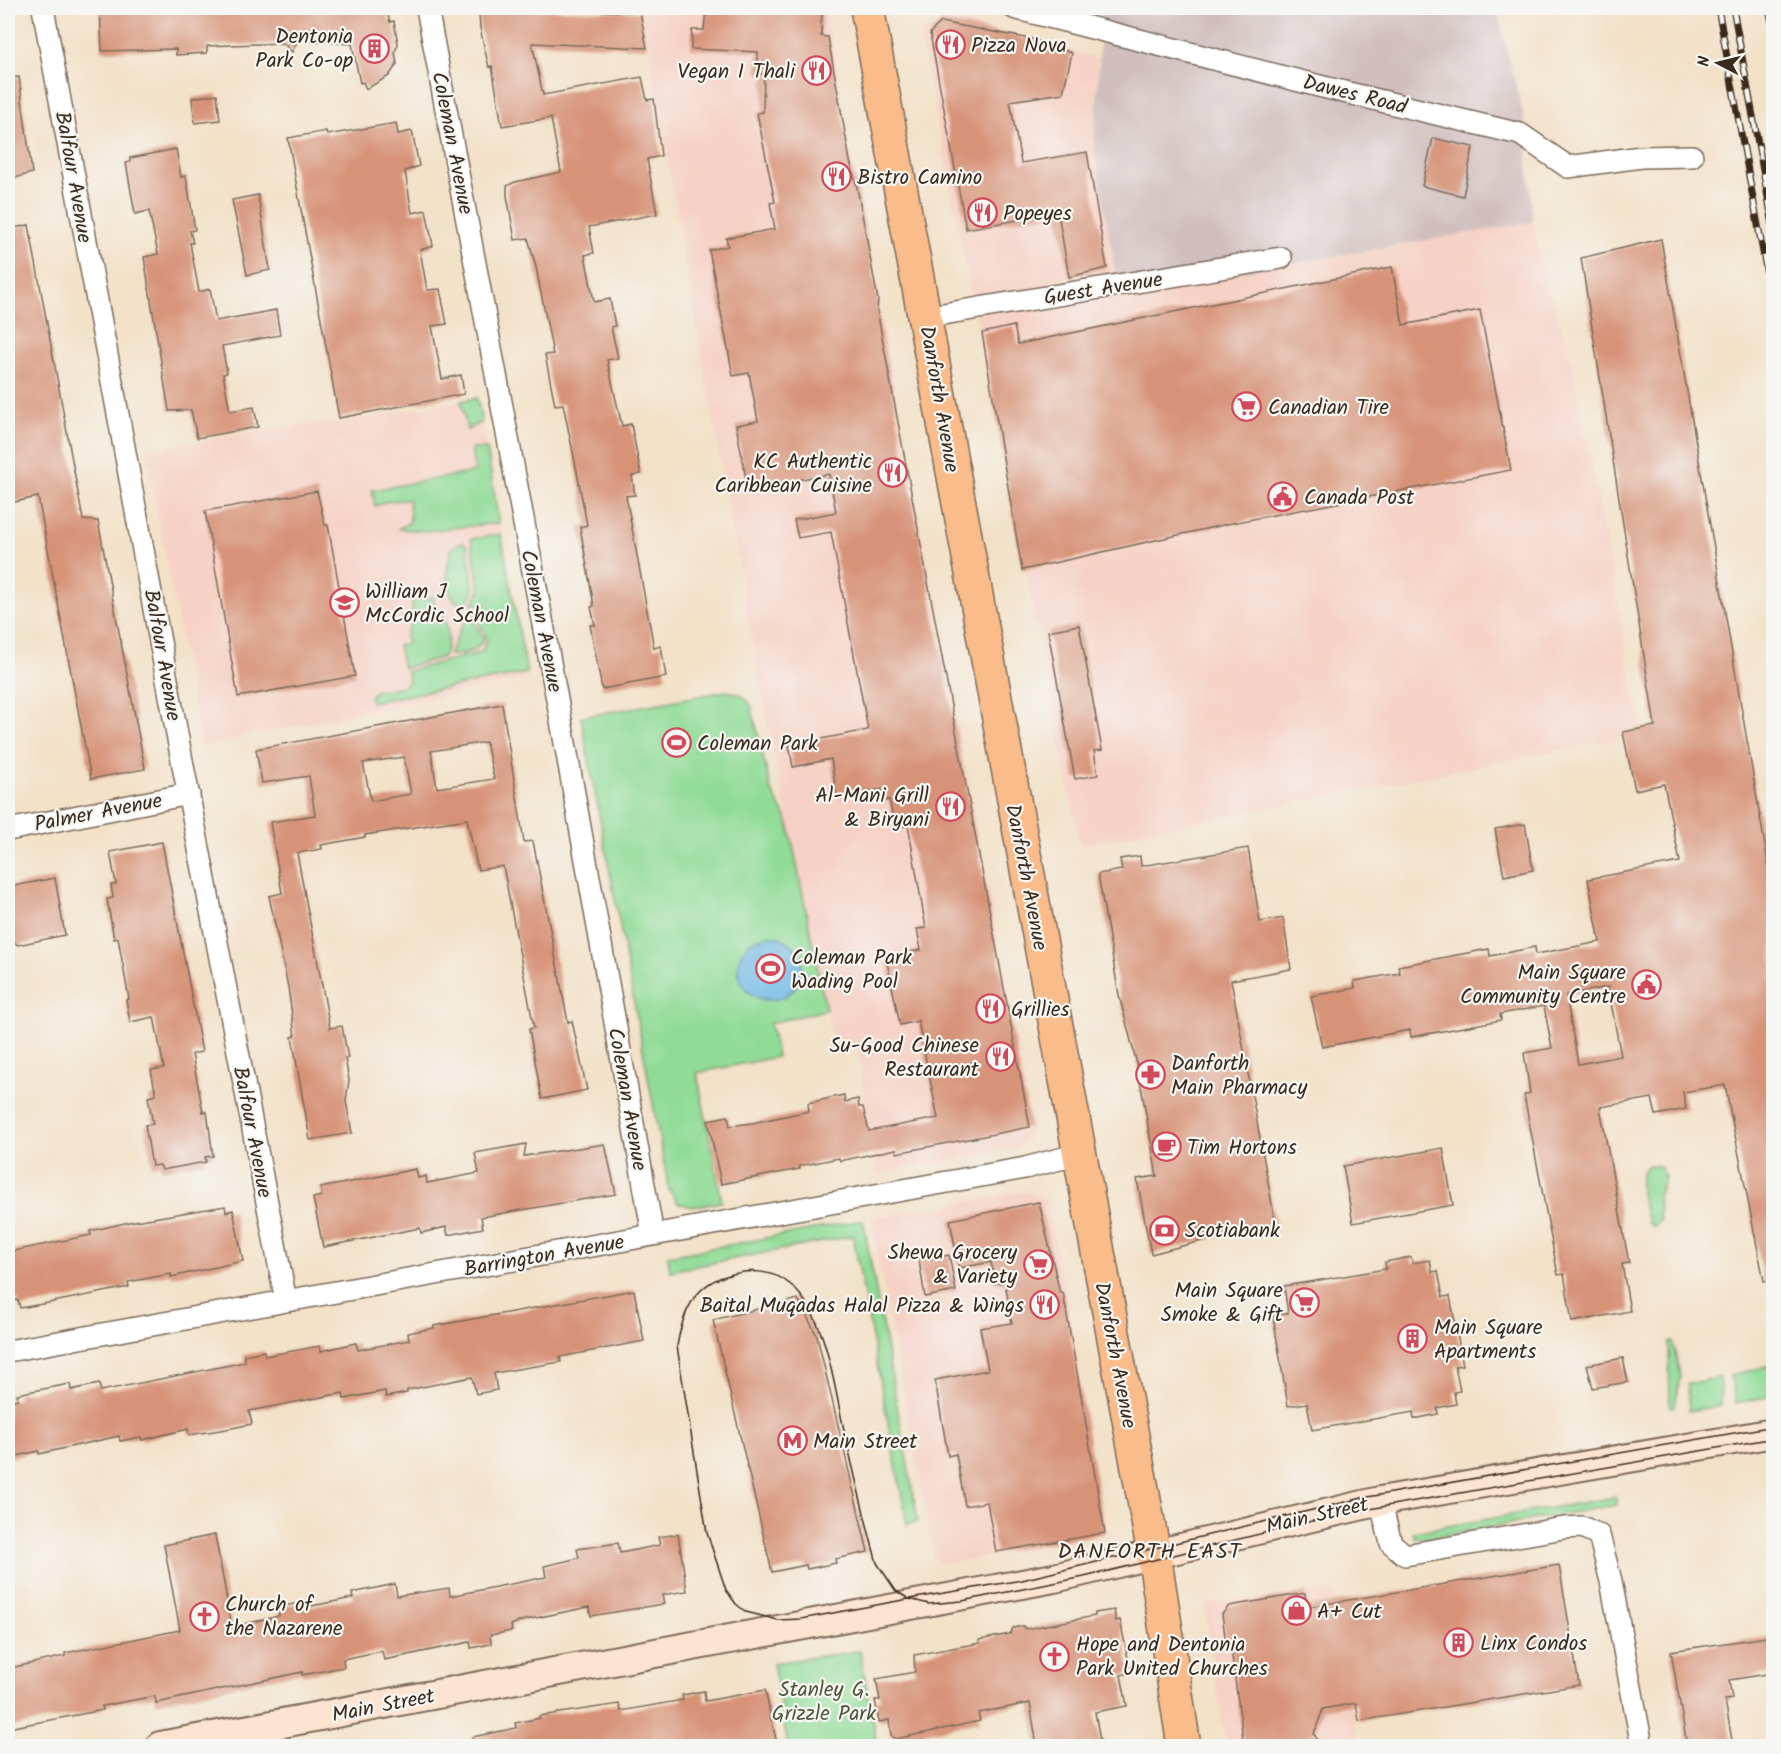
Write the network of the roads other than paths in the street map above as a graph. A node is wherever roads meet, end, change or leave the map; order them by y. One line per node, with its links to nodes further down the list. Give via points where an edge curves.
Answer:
1 (43, 8): 8 (street, Balfour Avenue)
2 (427, 8): 11 (street, Coleman Avenue)
3 (867, 8): 7 (main road, Danforth Avenue)
4 (1014, 8): 5 (street, Dawes Road, via 1520,134 1568,167 1641,156)
5 (1692, 156)
6 (1281, 258): 7 (street, Guest Avenue)
7 (925, 317): 10 (main road, Danforth Avenue)
8 (189, 794): 9 (street, Palmer Avenue); 12 (street, Balfour Avenue)
9 (8, 830)
10 (1079, 1154): 11 (street, Barrington Avenue, via 1025,1168); 16 (main road, Danforth Avenue)
11 (653, 1235): 12 (street, Barrington Avenue)
12 (286, 1301): 13 (street, Barrington Avenue)
13 (8, 1351)
14 (1773, 1433): 15 (street, Main Street)
15 (1380, 1501): 16 (street, Main Street); 19 (street, Main Street, via 1391,1543 1405,1555 1563,1528 1582,1527 1599,1535)
16 (1154, 1554): 17 (street, Main Street, via 1054,1578); 18 (main road, Danforth Avenue)
17 (160, 1746)
18 (1184, 1746)
19 (1642, 1746)

